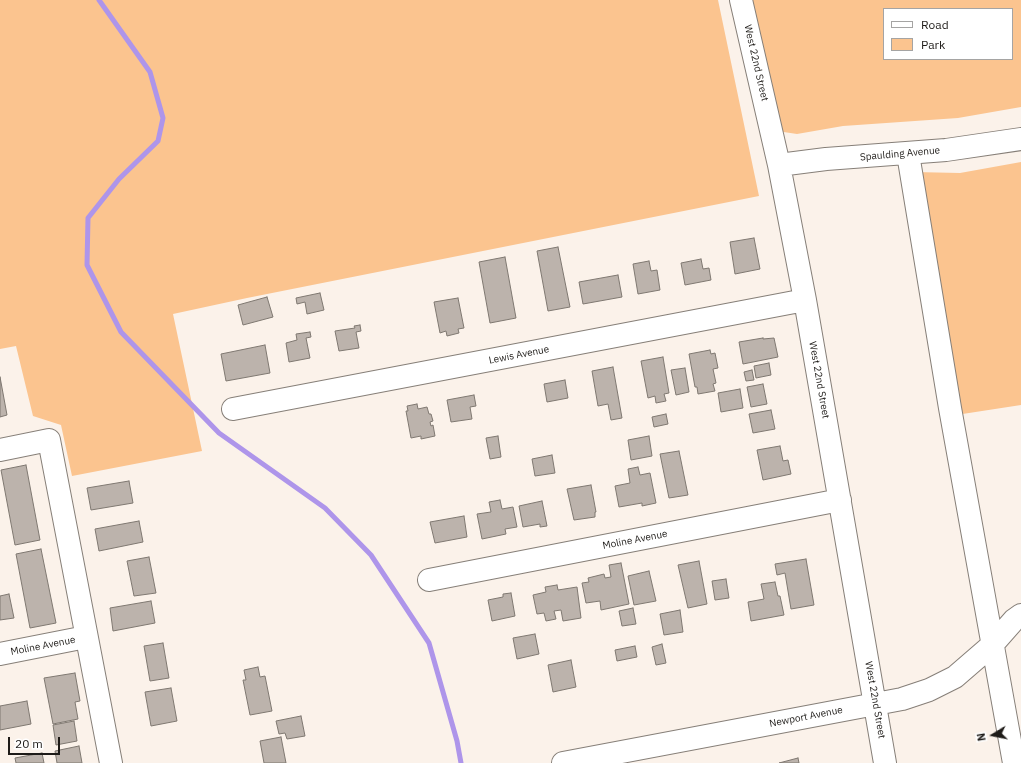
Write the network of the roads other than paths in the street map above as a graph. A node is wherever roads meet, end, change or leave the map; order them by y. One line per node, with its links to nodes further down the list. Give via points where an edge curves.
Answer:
1 (741, 0): 4 (street, West 22nd Street)
2 (1021, 139): 3 (street, Spaulding Avenue)
3 (908, 154): 4 (street, Spaulding Avenue); 12 (street)
4 (779, 165): 5 (street, West 22nd Street)
5 (805, 300): 6 (street, Lewis Avenue); 8 (street, West 22nd Street)
6 (233, 409)
7 (0, 450): 11 (street, via 49,440)
8 (840, 500): 9 (street, Moline Avenue); 14 (street, West 22nd Street)
9 (429, 580)
10 (1021, 615): 12 (street, Newport Avenue)
11 (86, 638): 13 (street, Moline Avenue); 15 (street)
12 (992, 645): 14 (street, Newport Avenue, via 955,677 929,690); 18 (street)
13 (0, 654)
14 (875, 704): 16 (street, Newport Avenue); 17 (street, West 22nd Street)
15 (111, 763)
16 (563, 763)
17 (885, 763)
18 (1014, 763)

